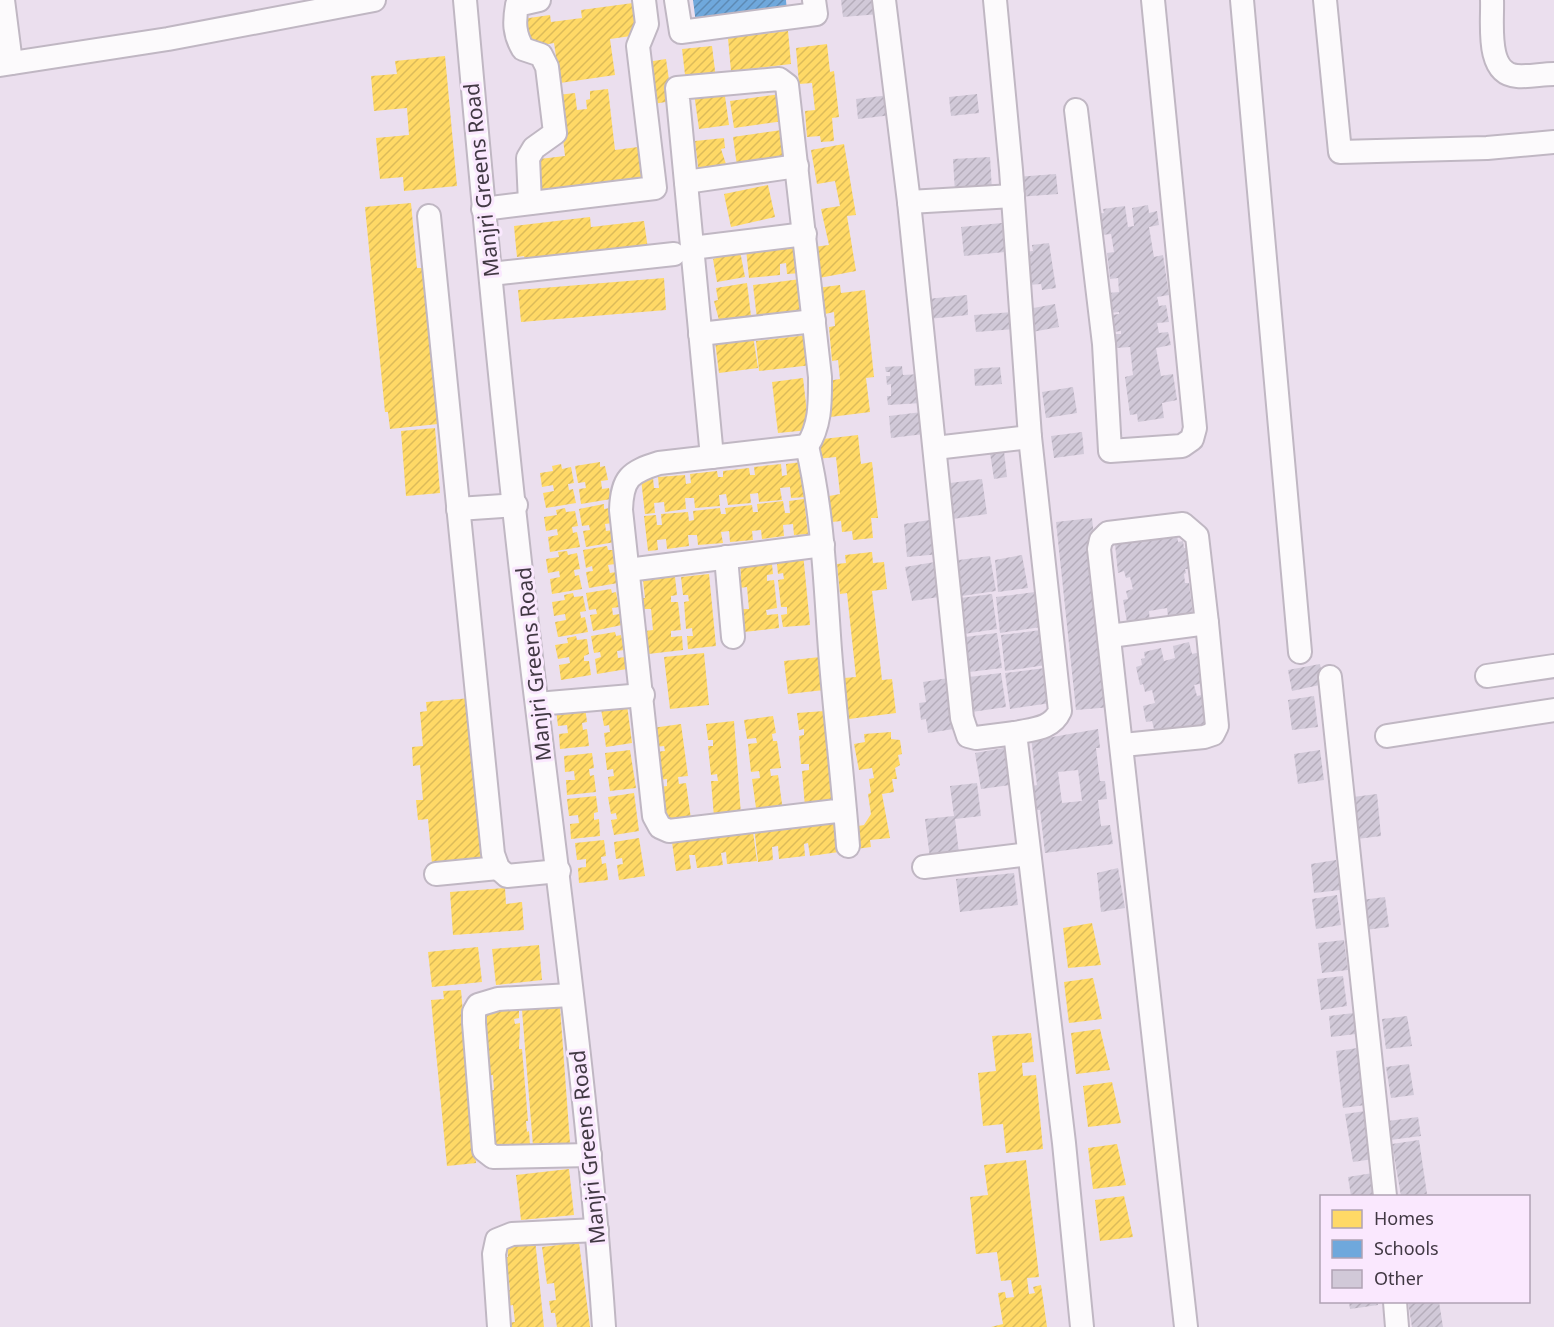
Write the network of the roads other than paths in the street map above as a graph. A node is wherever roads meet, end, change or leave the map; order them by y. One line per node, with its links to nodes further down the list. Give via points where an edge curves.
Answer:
1 (3, 0): 14 (street)
2 (374, 0): 14 (street, via 168,39)
3 (465, 0): 23 (street, Manjri Greens Road)
4 (539, 0): 22 (street, via 517,5 515,18 515,36 523,49 541,55 547,67 555,133 534,148 528,159)
5 (644, 0): 22 (street, via 647,24 638,46 655,188)
6 (676, 0): 7 (street, via 681,32 816,14)
7 (814, 0)
8 (884, 0): 21 (street)
9 (995, 0): 20 (street)
10 (1153, 0): 16 (street, via 1195,428 1192,439 1182,446 1110,451 1104,344)
11 (1242, 0): 42 (street)
12 (1325, 0): 17 (street, via 1340,152)
13 (1492, 0): 15 (street, via 1495,59 1503,72 1515,76)
14 (5, 64)
15 (1554, 74)
16 (1076, 110)
17 (1554, 142)
18 (797, 166): 19 (street); 19 (street, via 789,93 787,85 779,79 677,88); 25 (street)
19 (686, 182): 26 (street)
20 (1013, 196): 21 (street); 30 (street)
21 (909, 202): 32 (street)
22 (530, 203): 23 (street)
23 (483, 209): 27 (street, Manjri Greens Road)
24 (429, 216): 35 (street)
25 (805, 234): 26 (street); 28 (street)
26 (683, 251): 27 (street); 29 (street)
27 (491, 274): 34 (street, Manjri Greens Road)
28 (814, 321): 29 (street); 31 (street, via 820,401 815,434)
29 (700, 334): 33 (street)
30 (1030, 437): 32 (street); 49 (street, via 1060,711 1047,726)
31 (807, 446): 33 (street); 36 (street)
32 (934, 448): 49 (street, via 964,729 968,736 976,738)
33 (711, 457): 38 (street, via 659,463 628,478 622,491 621,510)
34 (516, 504): 35 (street); 47 (street, Manjri Greens Road)
35 (458, 509): 56 (street, via 493,854)
36 (823, 545): 37 (street); 52 (street)
37 (726, 557): 38 (street); 41 (street)
38 (628, 570): 46 (street)
39 (1207, 623): 40 (street); 40 (street, via 1197,536 1192,529 1184,524 1108,533 1099,549); 51 (street, via 1217,726 1213,734)
40 (1110, 636): 51 (street)
41 (733, 637)
42 (1300, 652)
43 (1554, 666): 44 (street)
44 (1487, 676)
45 (1330, 677): 61 (street)
46 (643, 695): 47 (street); 52 (street, via 654,816 660,827 669,831)
47 (537, 704): 57 (street, Manjri Greens Road)
48 (1554, 710): 50 (street)
49 (1015, 733): 54 (street)
50 (1387, 736)
51 (1123, 745): 67 (street)
52 (845, 810): 53 (street)
53 (848, 846)
54 (1029, 854): 55 (street); 66 (street)
55 (924, 867)
56 (498, 868): 57 (street, via 507,876); 58 (street)
57 (559, 871): 59 (street, Manjri Greens Road)
58 (436, 874)
59 (571, 996): 60 (street, Manjri Greens Road); 60 (street, via 498,999 478,1005 474,1012 484,1150 493,1156)
60 (590, 1155): 62 (street, Manjri Greens Road)
61 (1384, 1195)
62 (597, 1230): 64 (street, via 512,1234 497,1240 494,1254); 65 (street, Manjri Greens Road)
63 (1395, 1303): 68 (street)
64 (499, 1327)
65 (604, 1327)
66 (1082, 1327)
67 (1186, 1327)
68 (1397, 1327)

